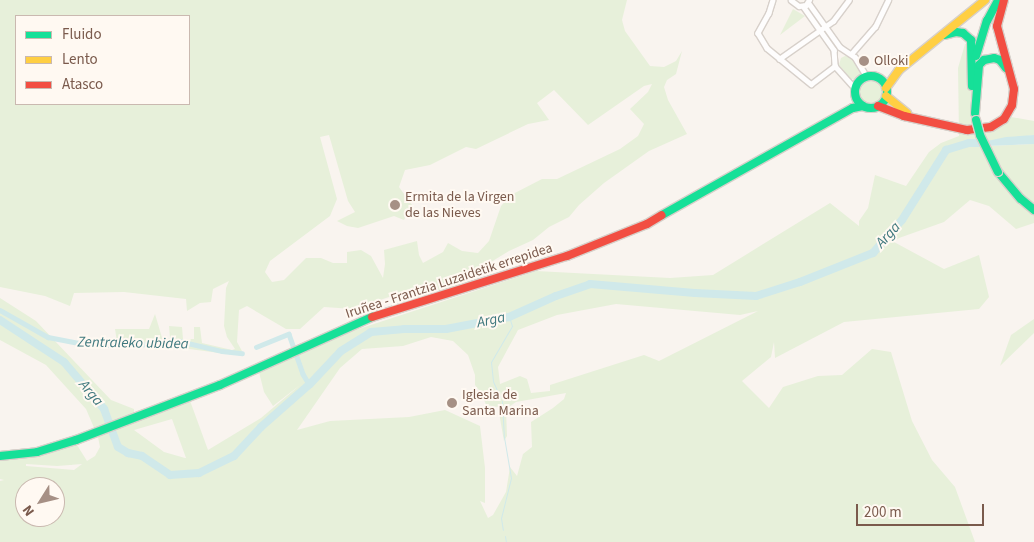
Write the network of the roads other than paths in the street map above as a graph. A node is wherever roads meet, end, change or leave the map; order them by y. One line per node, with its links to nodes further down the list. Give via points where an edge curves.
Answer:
1 (772, 0): 16 (street, via 769,14 758,33 760,40)
2 (791, 0): 9 (street)
3 (849, 0): 10 (street)
4 (888, 0): 14 (street, via 875,27)
5 (985, 0): 12 (highway)
6 (998, 0): 21 (highway, via 980,38)
7 (1004, 0): 30 (highway, via 998,26 1014,97 1004,119)
8 (809, 1): 9 (street); 10 (street)
9 (803, 6): 11 (street)
10 (825, 27): 11 (street); 13 (street)
11 (820, 30): 15 (street, via 834,50); 16 (street)
12 (928, 46): 18 (highway); 21 (highway, via 948,34 956,32 968,36 972,44)
13 (845, 52): 14 (street); 15 (street, via 840,52)
14 (852, 53): 19 (street)
15 (835, 58): 17 (street)
16 (779, 59): 17 (street, via 811,84)
17 (835, 66): 22 (street)
18 (899, 70): 20 (highway); 23 (highway)
19 (866, 76): 20 (highway); 22 (highway)
20 (880, 79): 23 (highway)
21 (972, 83): 27 (highway)
22 (855, 88): 24 (highway)
23 (886, 92): 26 (highway); 29 (highway, via 896,107)
24 (856, 98): 25 (highway); 28 (highway)
25 (863, 106): 26 (highway); 28 (highway)
26 (878, 106): 29 (highway)
27 (976, 117): 30 (highway, via 979,65 994,58 1006,67 1012,98 1006,112); 31 (highway, bridge, via 980,135 998,172 1020,199)
28 (836, 118): 32 (highway, Iruñea - Frantzia Luzaidetik errepidea, via 648,224 567,256 365,319 220,385 93,434 37,452)
29 (915, 118): 30 (highway, via 967,130)
30 (991, 127)
31 (1034, 210)
32 (0, 456)

